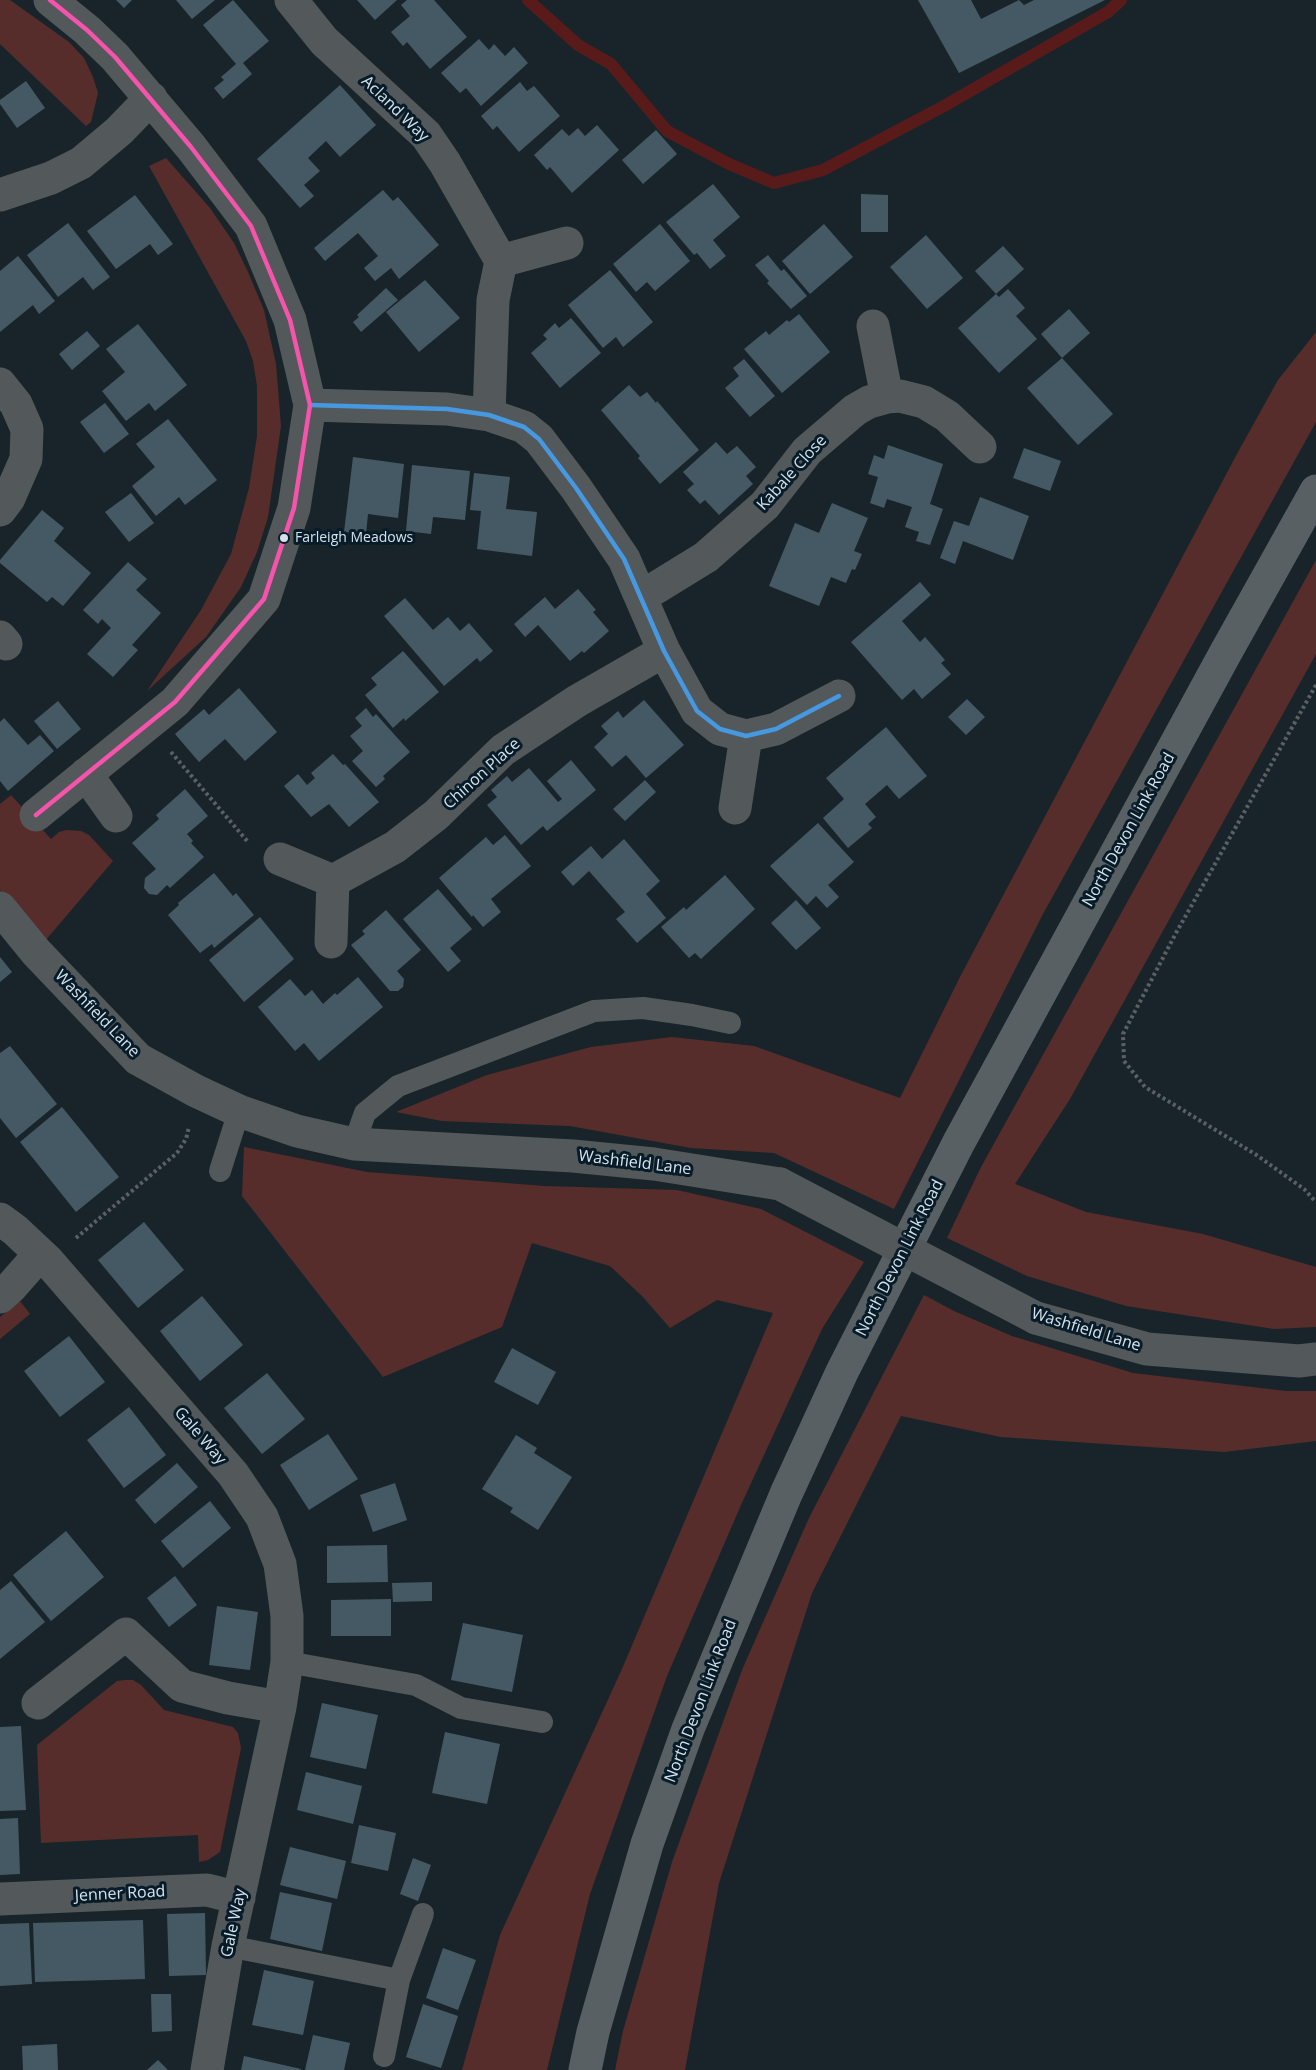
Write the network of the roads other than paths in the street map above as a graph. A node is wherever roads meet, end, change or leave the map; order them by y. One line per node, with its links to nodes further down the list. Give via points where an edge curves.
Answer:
1 (50, 0): 3 (street, via 115,57)
2 (291, 0): 6 (street, Acland Way, via 324,41 426,135)
3 (151, 98): 4 (street, via 81,163); 10 (street, via 251,226 290,320)
4 (0, 195)
5 (567, 243): 6 (street)
6 (501, 261): 11 (street, via 493,300)
7 (873, 326): 9 (street)
8 (0, 384): 14 (street, via 16,404 27,429 26,459)
9 (887, 397): 12 (street, Kabale Close, via 924,402 947,416); 15 (street, Kabale Close, via 855,410 807,451 765,505 706,557)
10 (310, 405): 11 (street, via 447,409); 19 (street, via 294,508 264,599 175,702)
11 (489, 415): 15 (street, via 524,427 539,439 624,558)
12 (980, 447)
13 (1316, 491): 46 (highway, North Devon Link Road, via 965,1132 842,1372 786,1494 688,1729 647,1844)
14 (0, 510)
15 (641, 597): 16 (street)
16 (664, 651): 18 (street, via 697,711 720,729); 24 (street, Chinon Place, via 503,750 428,822 395,847)
17 (839, 696): 18 (street, via 776,729)
18 (746, 736): 20 (street)
19 (86, 774): 21 (street); 22 (street)
20 (735, 808)
21 (36, 814)
22 (116, 816)
23 (280, 859): 24 (street)
24 (333, 881): 26 (street)
25 (0, 908): 28 (street, Washfield Lane, via 138,1059)
26 (332, 942)
27 (730, 1023): 29 (lane, via 643,1008 594,1011 398,1086 365,1113)
28 (239, 1111): 29 (street, Washfield Lane, via 297,1131); 30 (lane)
29 (354, 1144): 34 (street, Washfield Lane, bridge, via 585,1157 780,1184 1036,1318 1147,1349 1299,1361)
30 (220, 1171)
31 (0, 1220): 32 (street, Gale Way)
32 (44, 1257): 33 (street); 35 (street, Gale Way, via 233,1474 262,1517 280,1563 287,1616)
33 (0, 1297)
34 (1316, 1359)
35 (287, 1662): 37 (street, Gale Way); 38 (lane, via 416,1685 461,1707)
36 (38, 1703): 37 (street, via 126,1634 182,1686)
37 (280, 1707): 39 (street, Gale Way)
38 (542, 1722)
39 (238, 1898): 40 (street, Jenner Road, via 207,1890); 42 (street, Gale Way)
40 (0, 1899)
41 (423, 1914): 43 (lane)
42 (228, 1946): 43 (lane); 45 (street, Gale Way)
43 (399, 1980): 44 (lane)
44 (384, 2056)
45 (207, 2070)
46 (585, 2070)

